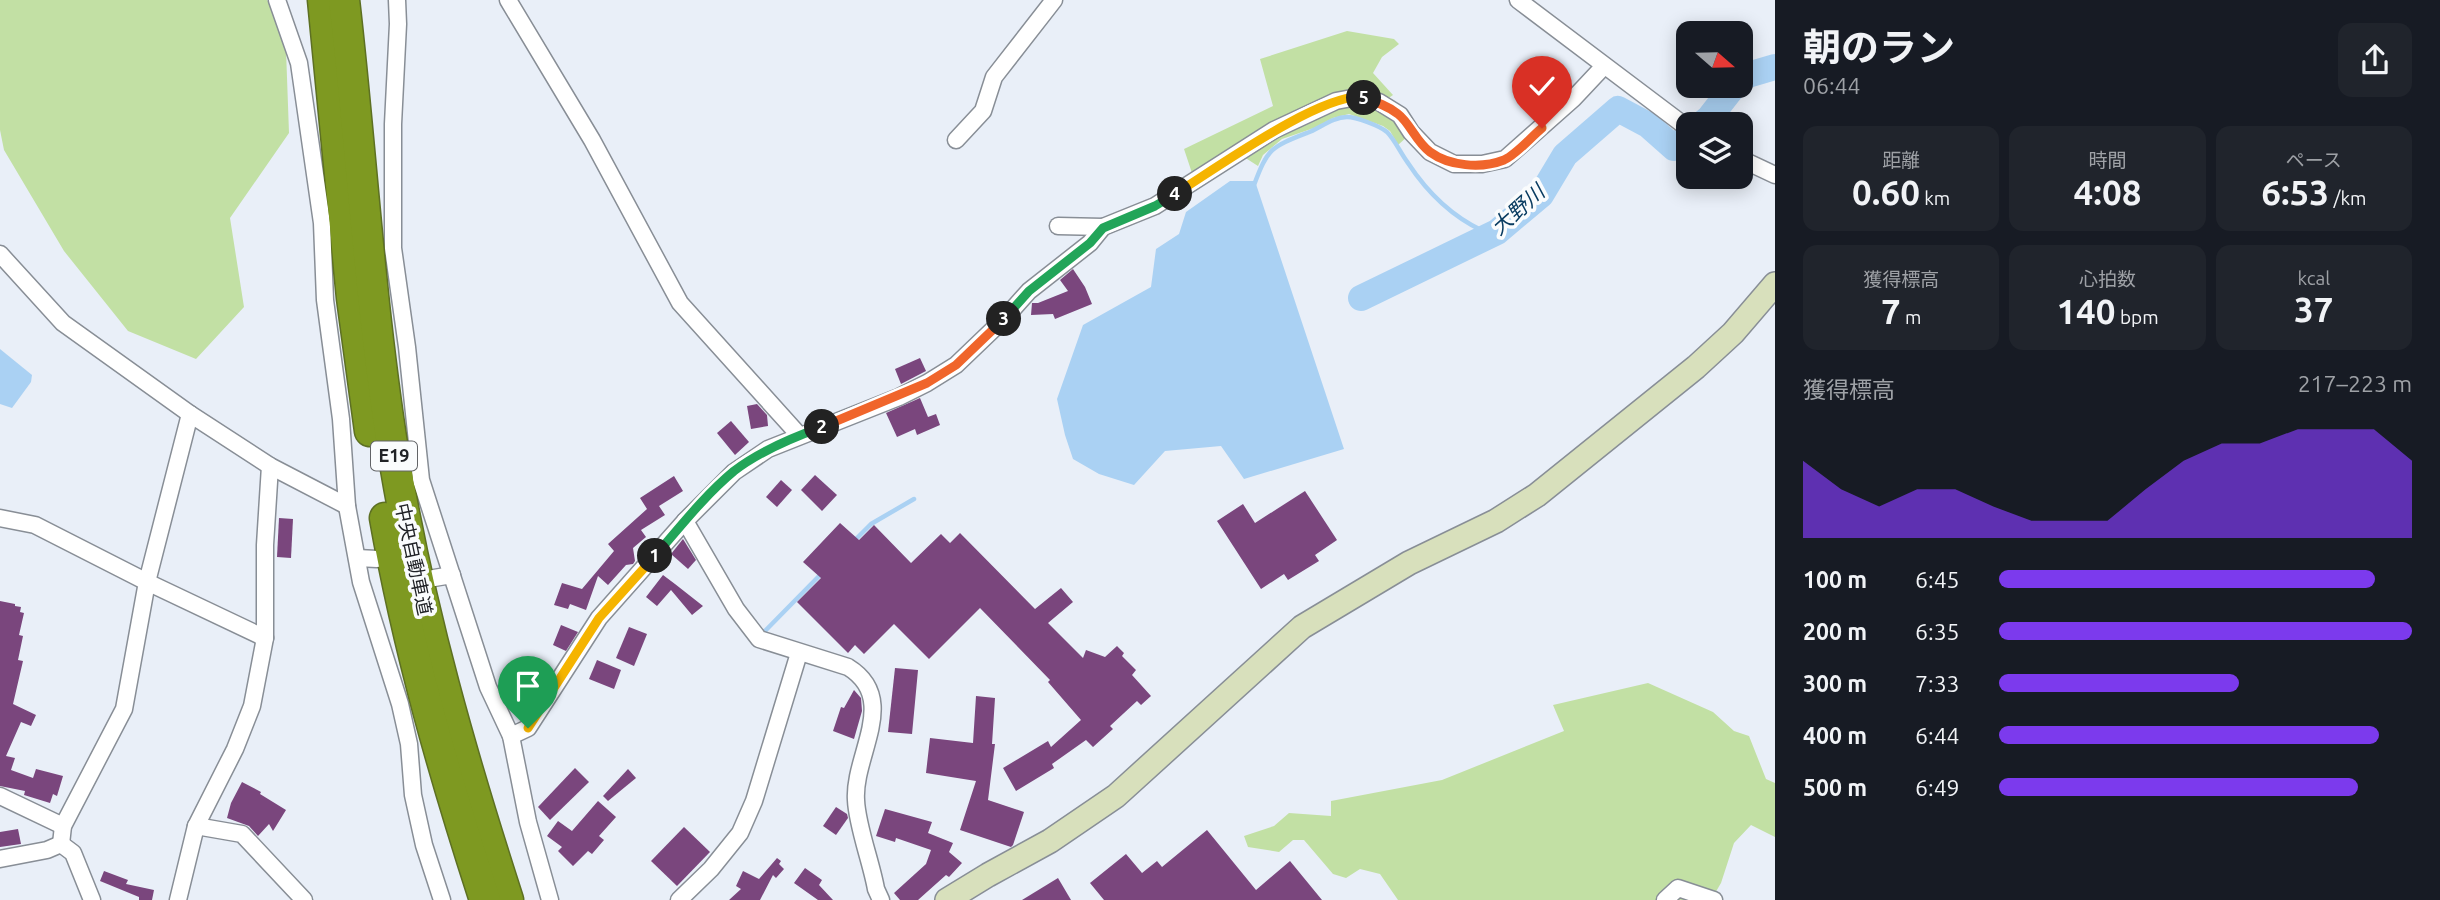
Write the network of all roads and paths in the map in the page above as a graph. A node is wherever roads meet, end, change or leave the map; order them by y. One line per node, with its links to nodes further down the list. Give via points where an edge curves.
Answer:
1 (277, 0): 20 (street, via 299,63 322,223 325,300)
2 (323, 0): 40 (highway, 中央自動車道 / E19, via 352,298 377,474 416,668)
3 (344, 0): 41 (highway, 中央自動車道 / E19, via 373,295 396,469 436,662)
4 (397, 0): 25 (street, via 393,248 421,480)
5 (508, 0): 18 (street, via 592,140 680,303)
6 (1054, 0): 10 (street, via 994,77 982,111)
7 (1518, 0): 8 (street)
8 (1604, 66): 9 (street); 14 (street, via 1504,159 1454,164 1430,152 1400,115 1379,102 1357,97 1336,101 1274,130 1155,206)
9 (1676, 119)
10 (956, 140)
11 (1753, 165): 12 (street)
12 (1775, 175)
13 (1058, 226): 14 (street)
14 (1103, 228): 18 (street, via 1029,291 956,365 899,397)
15 (0, 254): 17 (street, via 63,323)
16 (1775, 284): 45 (street, via 1696,367 1537,495 1301,627 1116,796 1050,841)
17 (190, 414): 19 (street); 27 (street)
18 (799, 435): 22 (street, via 734,472)
19 (270, 467): 20 (street); 28 (street)
20 (347, 506): 23 (street)
21 (0, 518): 27 (street, via 35,525)
22 (685, 522): 29 (street, via 759,639); 30 (street, via 599,618 528,728)
23 (357, 558): 24 (street); 39 (street, via 400,704 424,845)
24 (377, 559)
25 (452, 575): 26 (street); 30 (street, via 488,687)
26 (434, 578)
27 (147, 582): 28 (street); 32 (street, via 124,709)
28 (265, 638): 33 (street, via 253,706)
29 (799, 653): 43 (street, via 740,833); 44 (street, via 848,667 871,695 875,713 855,785)
30 (511, 736): 42 (street)
31 (0, 796): 32 (street)
32 (63, 826): 34 (street)
33 (196, 826): 37 (street); 38 (street, via 242,834)
34 (61, 845): 35 (street); 36 (street, via 73,853)
35 (0, 859)
36 (92, 900)
37 (178, 900)
38 (304, 900)
39 (442, 900)
40 (485, 900)
41 (508, 900)
42 (550, 900)
43 (679, 900)
44 (881, 900)
45 (947, 900)
46 (1665, 900): 47 (street, via 1678,888)
47 (1714, 900)

